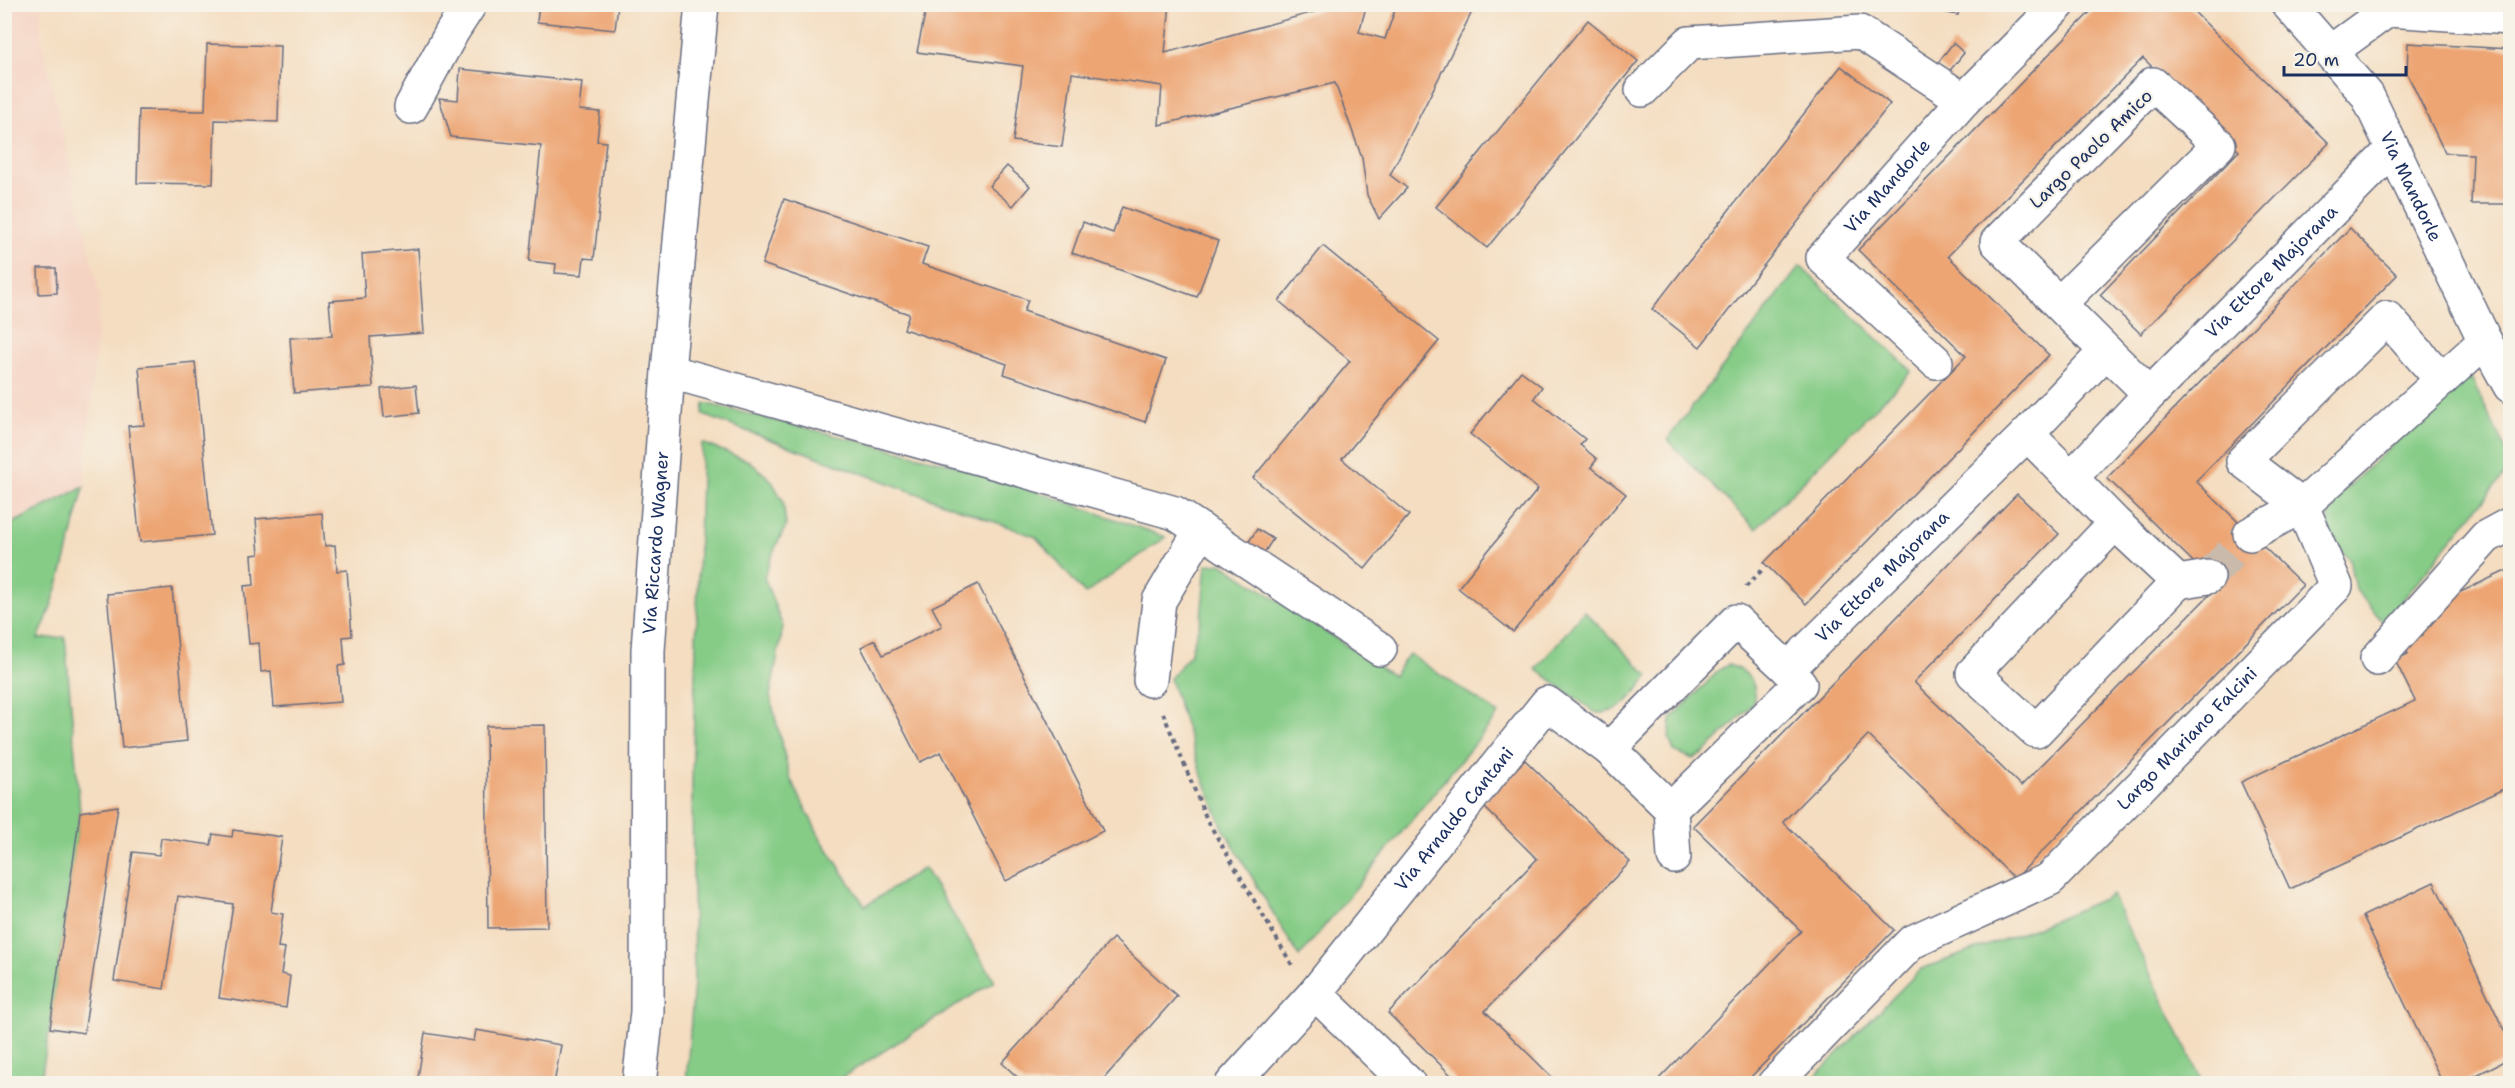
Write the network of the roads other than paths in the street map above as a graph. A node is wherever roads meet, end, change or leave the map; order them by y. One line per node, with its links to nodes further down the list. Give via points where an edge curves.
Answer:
1 (470, 4): 9 (street)
2 (702, 4): 15 (street, Via Riccardo Wagner)
3 (2059, 4): 8 (street, Via Mandorle)
4 (2288, 4): 6 (street, Via Mandorle)
5 (2511, 18): 6 (street, via 2388,10)
6 (2330, 52): 10 (street, Via Mandorle, via 2367,95)
7 (1642, 90): 8 (street, via 1689,42 1860,32)
8 (1964, 100): 14 (street, Via Mandorle, via 1823,258)
9 (411, 106)
10 (2393, 149): 12 (street, Via Mandorle); 18 (street, Via Ettore Majorana)
11 (2060, 303): 11 (street, Largo Paolo Amico, via 2219,145 2153,84 1997,242); 13 (street)
12 (2485, 341): 16 (street, Via Mandorle); 17 (street)
13 (2106, 351): 18 (street); 19 (street, Via Ettore Majorana)
14 (1936, 362)
15 (668, 371): 24 (street, via 1175,513); 34 (street, Via Riccardo Wagner, via 648,650 647,1012)
16 (2508, 375)
17 (2442, 380): 21 (street); 21 (street, via 2387,318 2244,461)
18 (2150, 394): 20 (street, Via Ettore Majorana)
19 (2026, 434): 20 (street); 28 (street, Via Ettore Majorana)
20 (2072, 478): 22 (street)
21 (2302, 506): 25 (street); 37 (street, Largo Mariano Falcini, via 2336,586 2050,879 1911,942)
22 (2115, 523): 22 (street, via 1974,673 2036,731 2193,579)
23 (2511, 524): 27 (street, via 2486,537)
24 (1201, 530): 26 (street); 29 (street, via 1159,601)
25 (2250, 534)
26 (1380, 649)
27 (2377, 659)
28 (1788, 669): 30 (street, via 1736,621); 31 (street, via 1800,684)
29 (1150, 680)
30 (1610, 748): 31 (street); 33 (street, Via Arnaldo Cantani, via 1547,703)
31 (1671, 809): 32 (street)
32 (1674, 856)
33 (1315, 993): 35 (street); 36 (street)
34 (639, 1083)
35 (1232, 1083)
36 (1409, 1083)
37 (1774, 1083)

